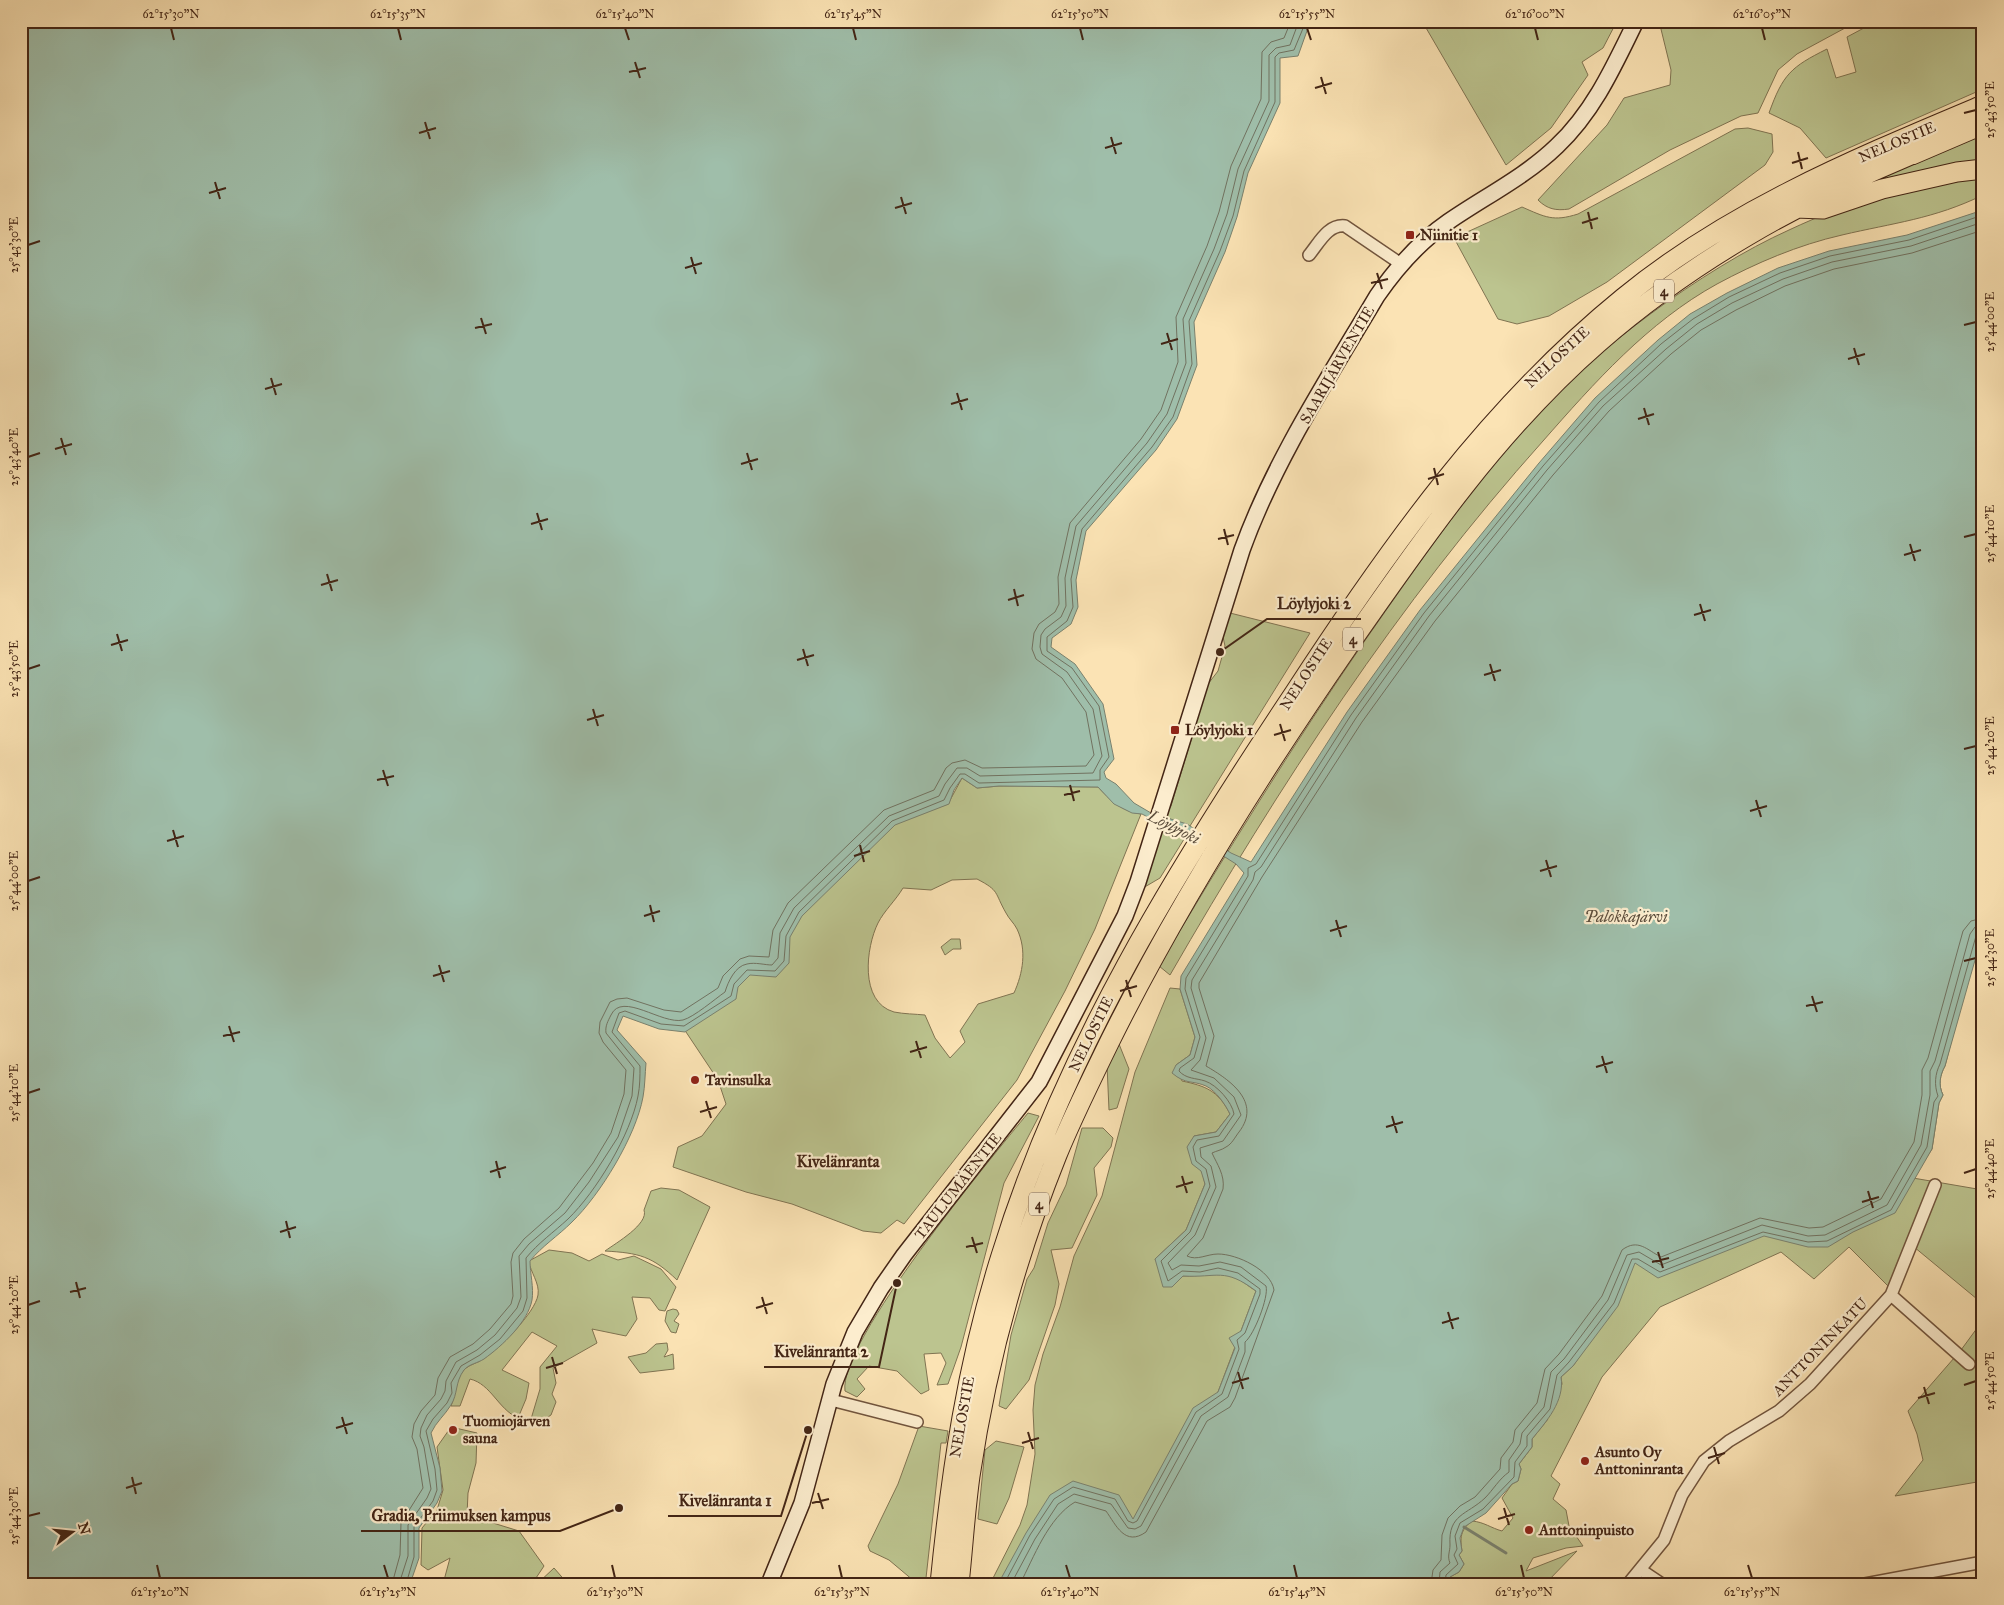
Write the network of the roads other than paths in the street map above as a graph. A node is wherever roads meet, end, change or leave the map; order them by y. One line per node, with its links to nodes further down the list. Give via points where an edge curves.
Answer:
1 (1636, 21): 8 (main road, SAARIJÄRVENTIE, via 1592,107 1568,135 1533,166 1446,223)
2 (1983, 104): 18 (highway, NELOSTIE / 4, via 1826,172 1736,220 1652,276 1562,351 1482,435 1410,526 1339,625 1195,846 1109,995 1032,1166 1001,1254 968,1382 957,1440)
3 (1983, 124): 4 (highway, NELOSTIE / 4)
4 (1913, 154): 6 (highway, NELOSTIE / 4)
5 (1983, 170): 6 (highway, via 1957,172 1882,189 1823,209)
6 (1794, 208): 19 (highway, NELOSTIE / 4, via 1724,249 1668,288 1597,344 1546,391 1469,480 1374,610 1304,710 1221,840 1164,938 1108,1046 1058,1154 1033,1220 988,1384 971,1474)
7 (1309, 255): 8 (street, via 1332,227 1338,225 1345,226)
8 (1401, 264): 9 (main road, SAARIJÄRVENTIE, via 1377,296 1340,358 1251,524)
9 (1164, 799): 13 (main road, TAULUMÄENTIE, via 1125,916 1039,1082 881,1288 844,1356)
10 (1935, 1185): 11 (street)
11 (1891, 1295): 12 (street); 16 (street, ANTTONINKATU, via 1791,1401 1704,1461 1682,1495 1664,1540)
12 (1969, 1364)
13 (831, 1400): 14 (street); 17 (main road, TAULUMÄENTIE, via 802,1504)
14 (916, 1422)
15 (1983, 1562): 22 (street)
16 (1641, 1570): 20 (street, ANTTONINKATU); 21 (street)
17 (769, 1584)
18 (940, 1584)
19 (959, 1584)
20 (1628, 1584)
21 (1662, 1584)
22 (1865, 1584)

